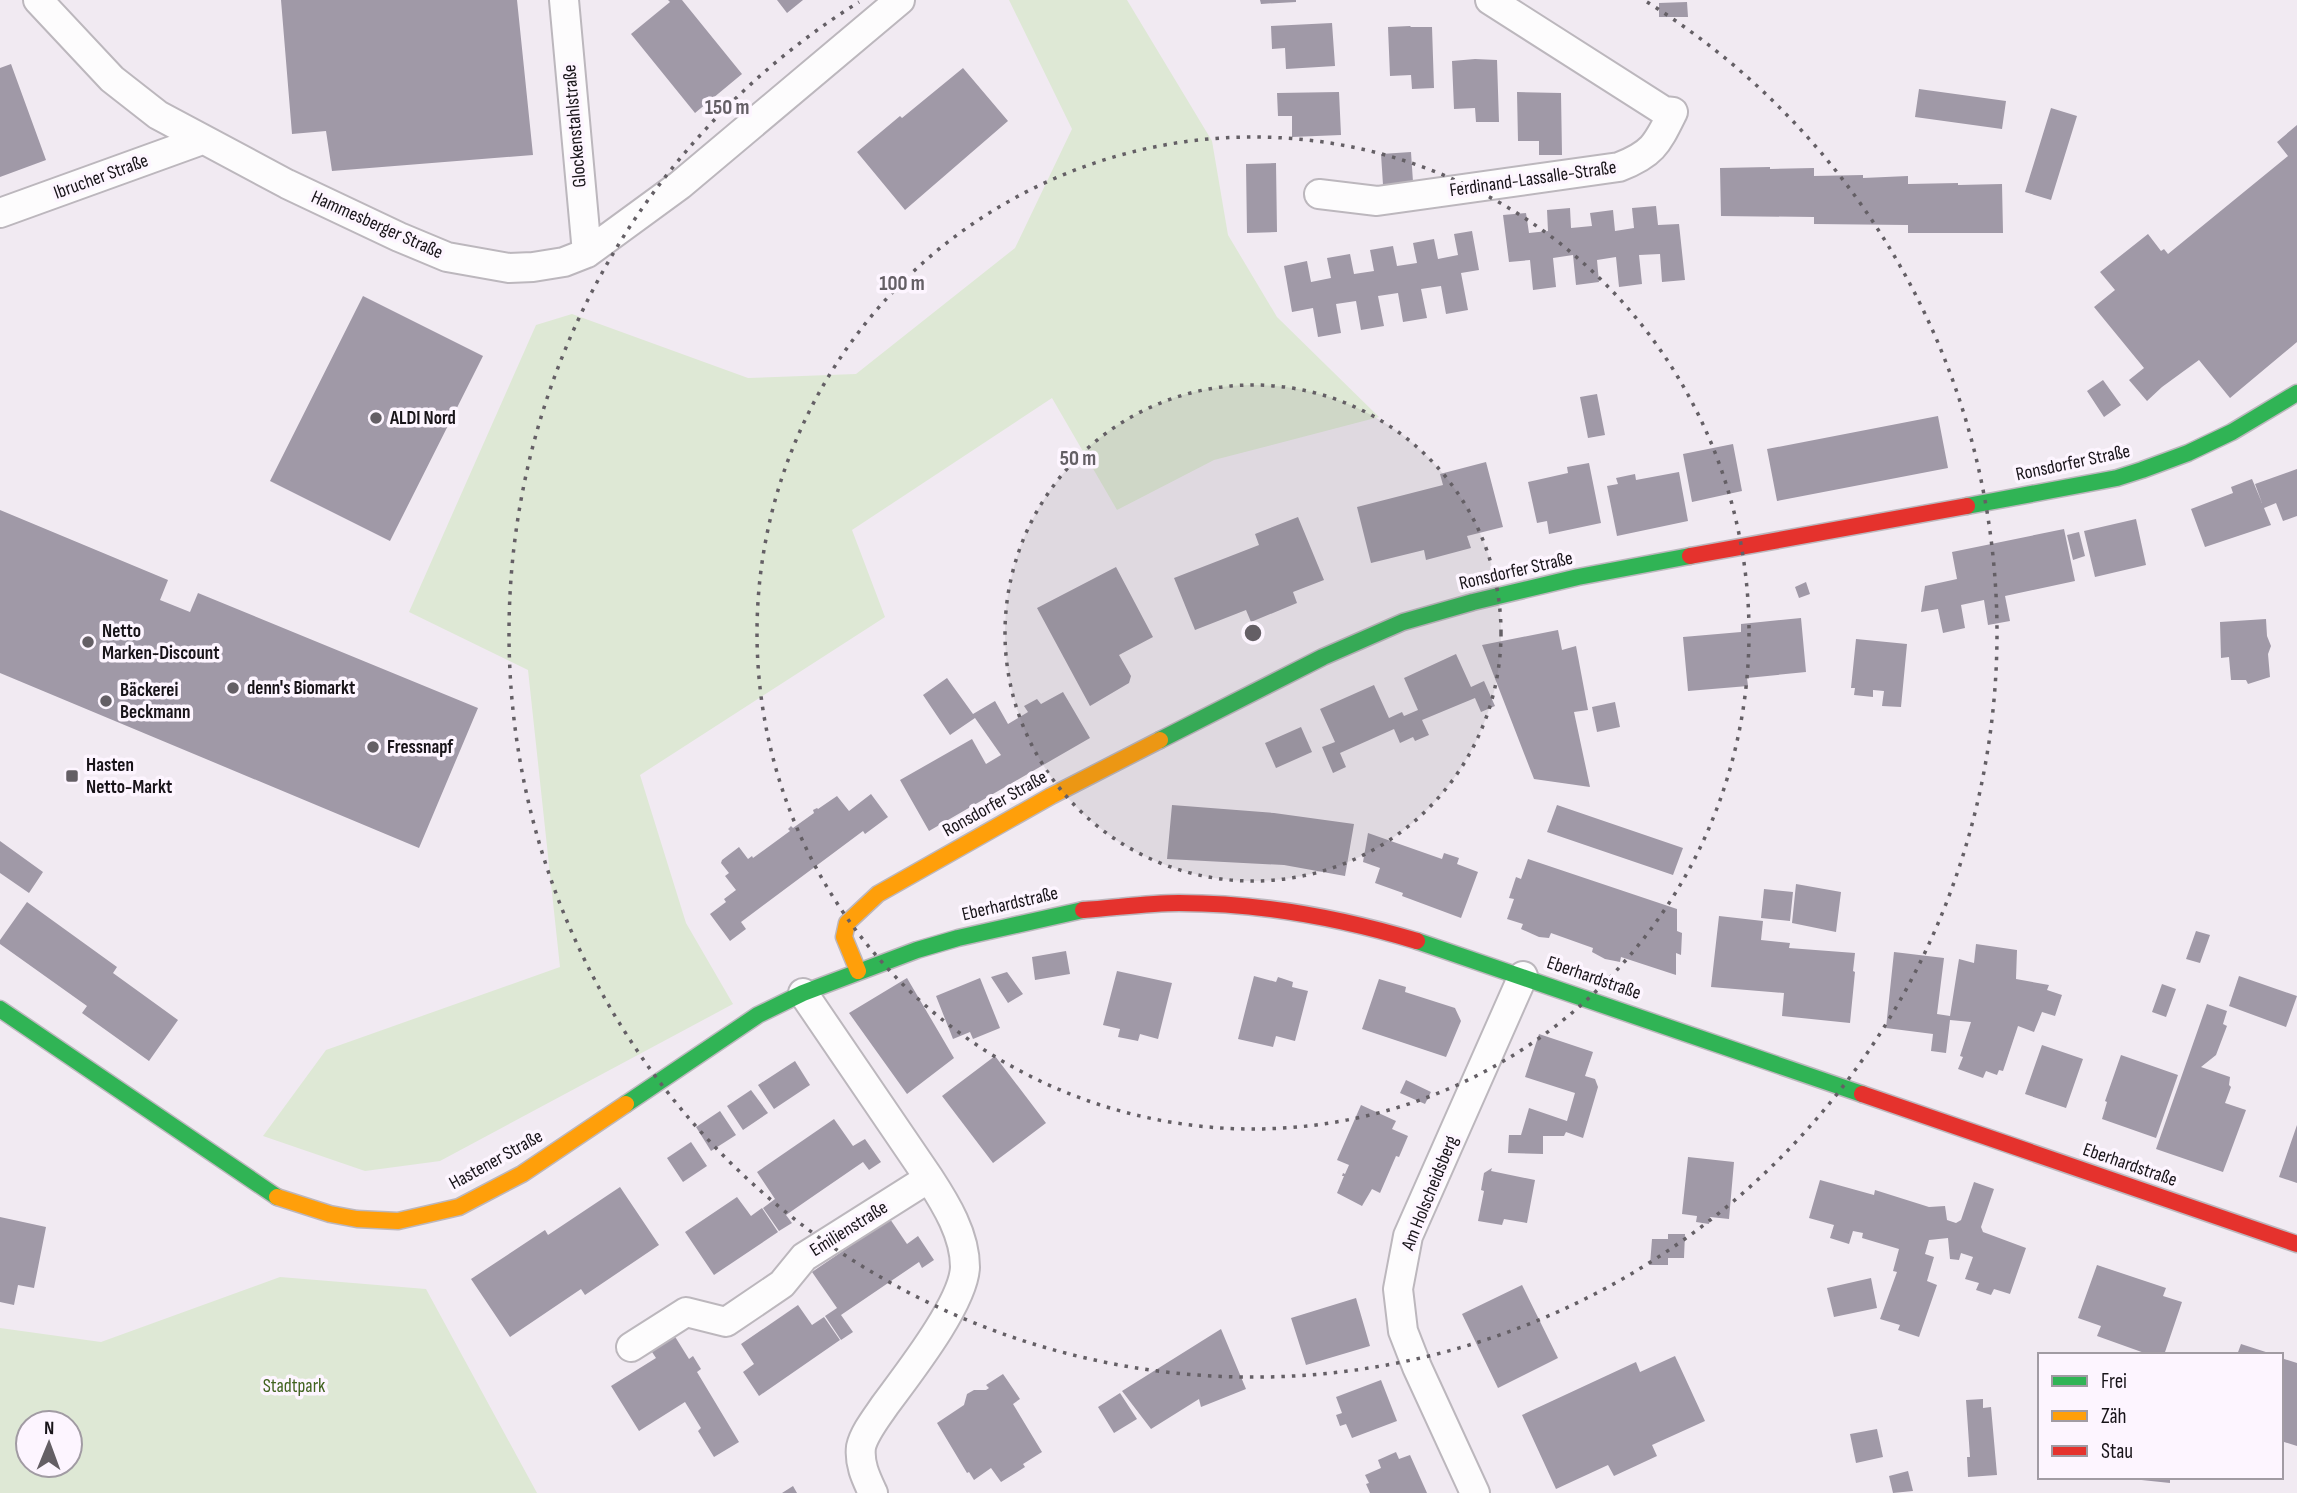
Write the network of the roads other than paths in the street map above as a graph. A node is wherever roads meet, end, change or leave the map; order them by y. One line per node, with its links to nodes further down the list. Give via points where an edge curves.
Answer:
1 (38, 0): 5 (street, Hammesberger Straße, via 112,79 158,115)
2 (564, 0): 8 (street, Glockenstahlstraße)
3 (900, 0): 8 (street, Hammesberger Straße, via 680,185)
4 (1490, 0): 6 (street, Ferdinand-Lassalle-Straße, via 1673,113 1657,145 1619,167 1377,201)
5 (202, 140): 7 (street, Ibrucher Straße); 8 (street, Hammesberger Straße, via 447,257 509,268 564,262)
6 (1319, 194)
7 (0, 213)
8 (587, 253)
9 (2297, 393): 10 (main road, Ronsdorfer Straße, via 2261,418 2205,446 2117,478 1578,577 1403,622 1323,657 1051,796 878,894 847,923 844,937)
10 (858, 971): 11 (main road, Eberhardstraße, via 958,938 1073,911 1178,903 1297,913 1375,928); 12 (main road, Hastener Straße)
11 (1523, 976): 15 (main road, Eberhardstraße); 18 (street, Am Holscheidsberg, via 1408,1237 1398,1289 1403,1331 1416,1367)
12 (803, 993): 13 (main road, Hastener Straße, via 758,1015 522,1174 458,1207 398,1221 330,1214 272,1195); 14 (street)
13 (0, 1009)
14 (929, 1178): 16 (street, Emilienstraße, via 804,1257 782,1284 726,1322 686,1312); 17 (street, via 963,1247 965,1269 943,1322 861,1445 862,1467)
15 (2297, 1244)
16 (631, 1347)
17 (873, 1493)
18 (1475, 1493)

